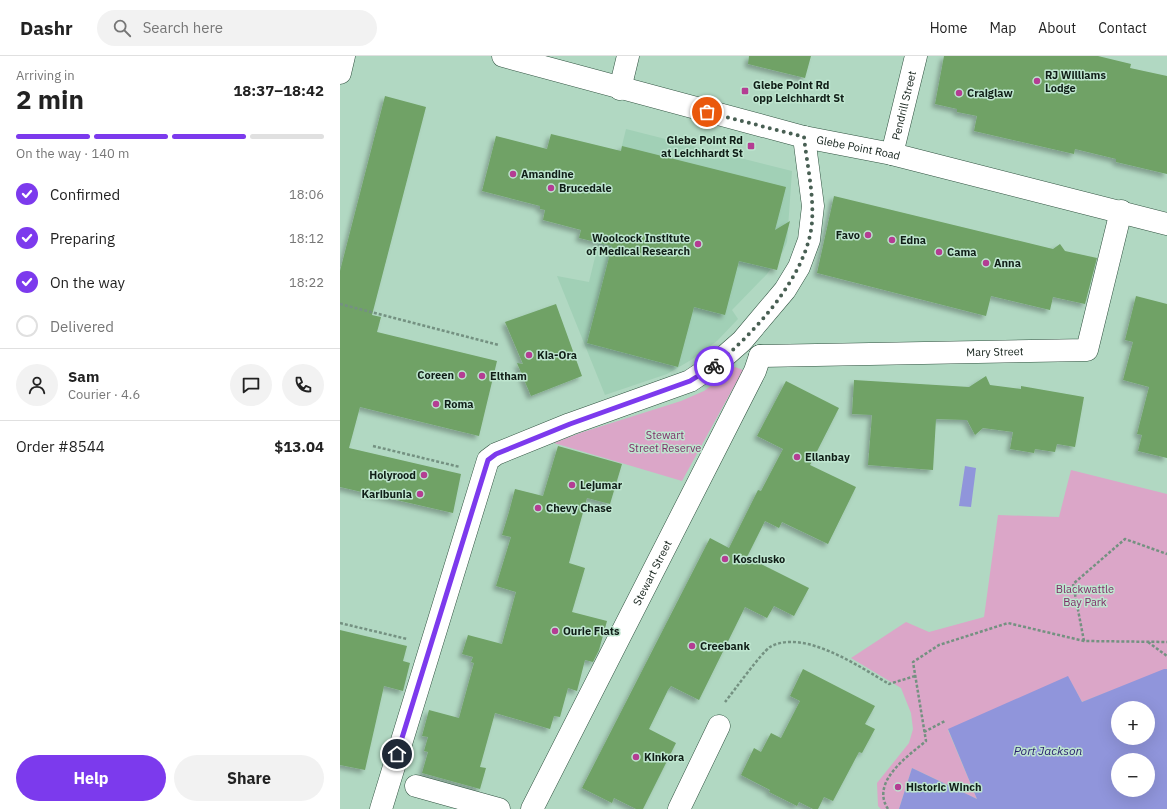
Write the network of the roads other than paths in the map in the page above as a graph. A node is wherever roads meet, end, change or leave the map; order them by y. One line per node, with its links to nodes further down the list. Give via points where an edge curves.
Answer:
1 (344, 56): 5 (street)
2 (503, 56): 6 (street, Glebe Point Road)
3 (628, 56): 6 (street)
4 (916, 56): 8 (street, Pendrill Street)
5 (340, 73)
6 (620, 88): 7 (street, Glebe Point Road)
7 (804, 137): 8 (street, Glebe Point Road); 11 (street, via 812,206 809,240 799,267 786,290)
8 (892, 154): 9 (street, Glebe Point Road)
9 (1121, 211): 10 (street, Glebe Point Road); 12 (street, Mary Street, via 1087,350)
10 (1167, 224)
11 (742, 341): 12 (street); 15 (street, via 717,363 690,381 570,424 496,454 488,460)
12 (760, 356): 17 (street, Stewart Street, via 705,470)
13 (719, 726): 18 (street)
14 (416, 786): 16 (street)
15 (381, 809)
16 (499, 809)
17 (532, 809)
18 (679, 809)

